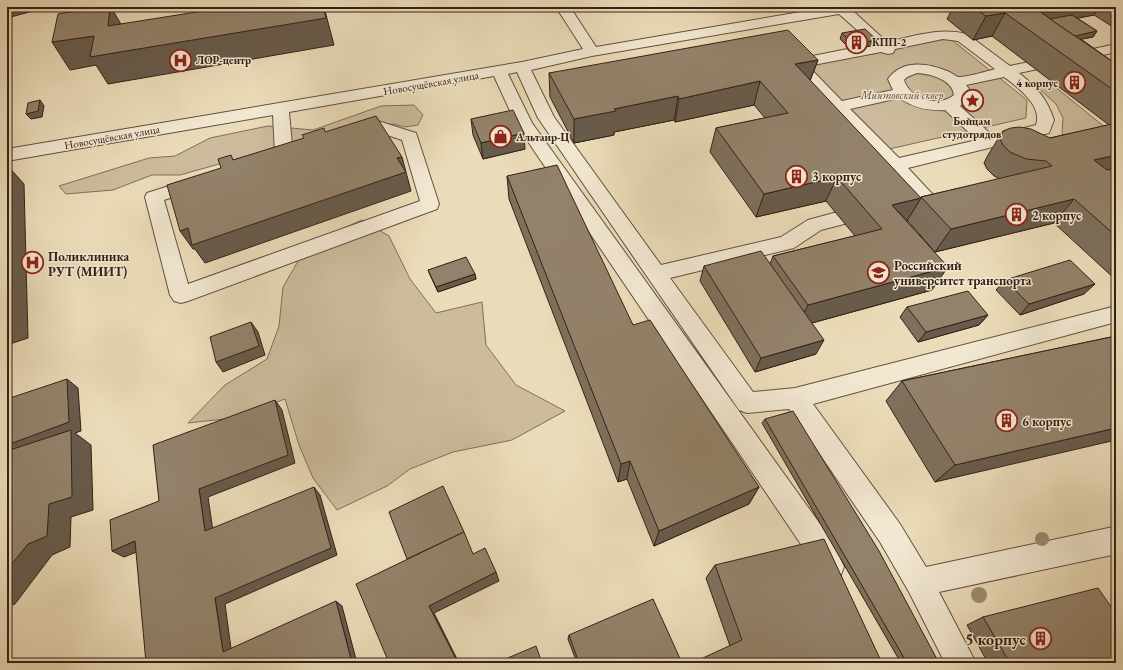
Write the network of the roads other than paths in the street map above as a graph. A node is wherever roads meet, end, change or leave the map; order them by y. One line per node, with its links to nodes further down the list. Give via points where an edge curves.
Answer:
1 (562, 7): 5 (street)
2 (848, 8): 3 (street); 5 (street, Новосущёвская улица)
3 (884, 46): 9 (street); 11 (street, via 943,35 962,37); 15 (street, via 797,64)
4 (1116, 48): 6 (street)
5 (592, 52): 8 (street, Новосущёвская улица)
6 (1061, 60)
7 (1033, 66): 11 (street)
8 (522, 67): 10 (street, Новосущёвская улица); 25 (street, via 546,118)
9 (910, 69): 12 (street, via 935,71); 13 (street, via 900,73 896,78 896,86)
10 (499, 71): 16 (street, Новосущёвская улица); 30 (street, via 524,124 823,552)
11 (1006, 72): 12 (street); 18 (street, via 1026,86 1040,103 1048,134)
12 (956, 82): 14 (street, via 962,96)
13 (902, 93): 14 (street, via 924,104); 15 (street)
14 (949, 105): 18 (street)
15 (839, 107): 20 (street)
16 (281, 108): 19 (street, Новосущёвская улица); 21 (street, via 292,153)
17 (335, 140): 22 (street, via 378,126 410,137 430,204 181,295 154,197)
18 (990, 142): 20 (street)
19 (7, 155)
20 (895, 165): 23 (street, via 926,197)
21 (248, 167)
22 (212, 179)
23 (892, 206)
24 (841, 218): 25 (street, via 814,225 787,243)
25 (656, 274): 27 (street, via 747,403)
26 (1116, 314): 27 (street)
27 (795, 398): 29 (street, via 890,533)
28 (1116, 542): 29 (street)
29 (919, 582): 31 (street)
30 (839, 587)
31 (962, 663)

